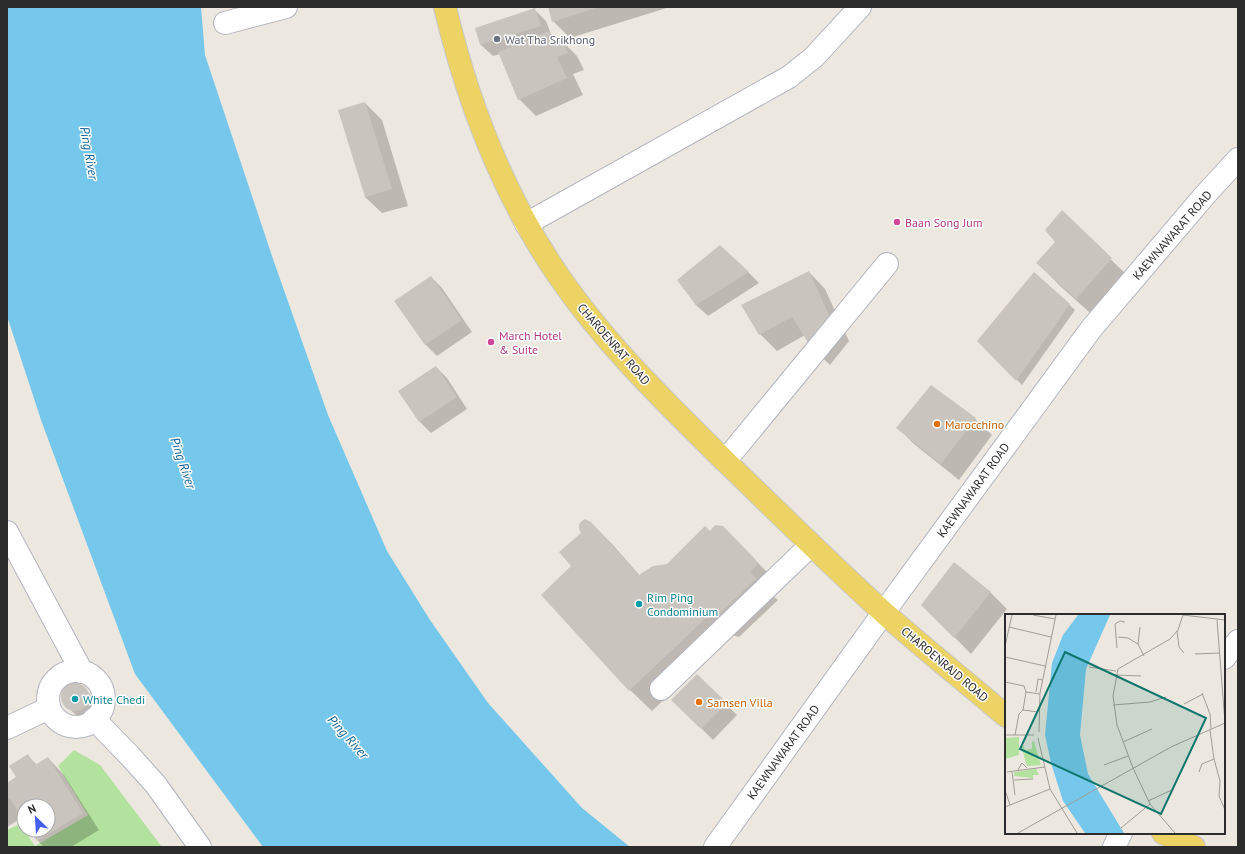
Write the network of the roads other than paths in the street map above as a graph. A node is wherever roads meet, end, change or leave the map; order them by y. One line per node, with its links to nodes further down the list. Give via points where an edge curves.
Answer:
1 (286, 7): 4 (street)
2 (445, 7): 6 (main road, CHAROENRAT ROAD, via 470,94 495,160)
3 (860, 7): 6 (street, via 814,57 789,77)
4 (225, 24)
5 (1238, 159): 11 (street, KAEWNAWARAT ROAD, via 1090,329)
6 (526, 224): 8 (main road, CHAROENRAT ROAD, via 572,295 615,347)
7 (887, 264): 8 (street)
8 (725, 461): 10 (main road, CHAROENRAT ROAD)
9 (7, 532): 14 (street)
10 (811, 545): 11 (main road, CHAROENRAT ROAD); 15 (street)
11 (884, 612): 17 (main road, CHAROENRAJD ROAD); 22 (street, KAEWNAWARAT ROAD)
12 (1238, 641): 13 (street)
13 (1225, 657)
14 (82, 672): 16 (street, via 68,672 55,680 48,692); 18 (street, via 92,675 102,689 103,704)
15 (661, 689)
16 (49, 708): 18 (street, via 60,722 71,726); 19 (street)
17 (1005, 715)
18 (94, 720): 23 (street, via 156,785)
19 (7, 728)
20 (1120, 834): 24 (street)
21 (1165, 834): 25 (main road)
22 (719, 840)
23 (200, 847)
24 (1114, 847)
25 (1194, 847)

